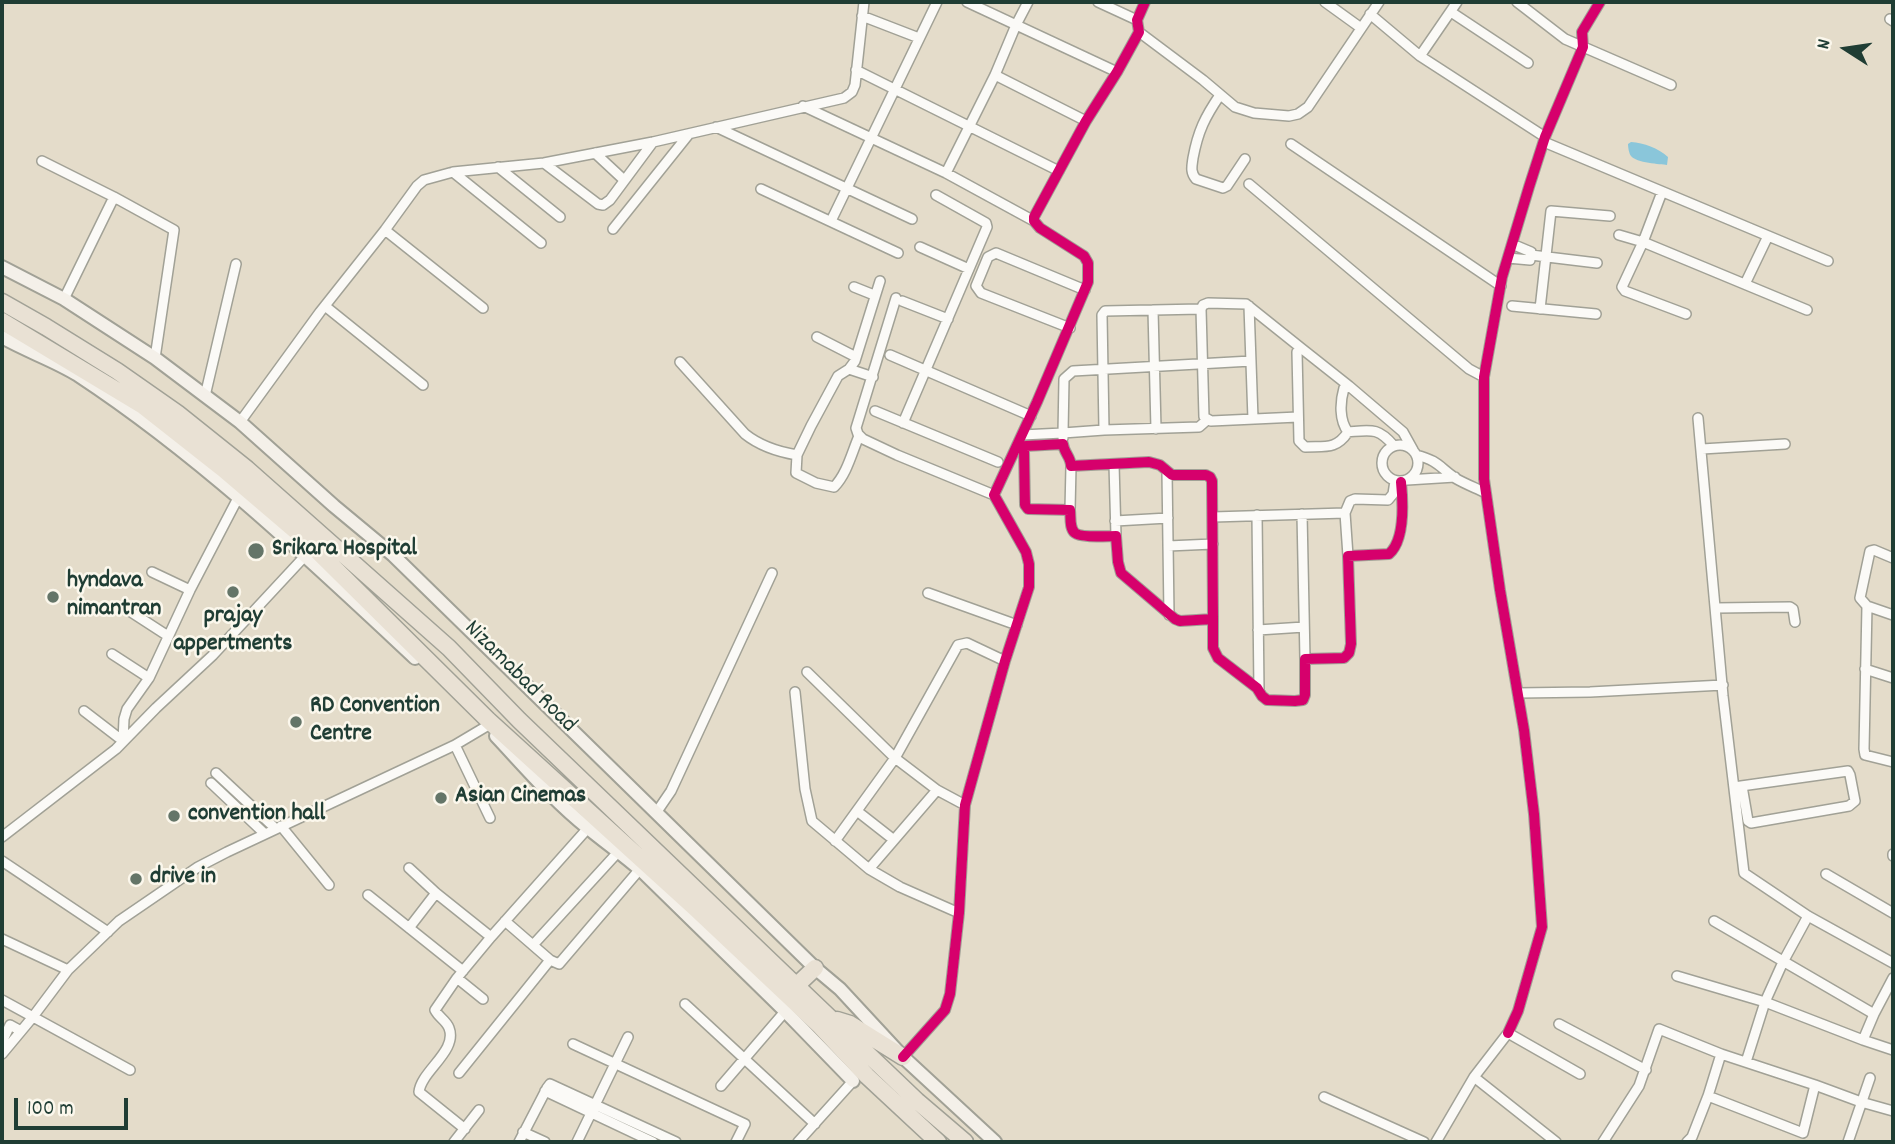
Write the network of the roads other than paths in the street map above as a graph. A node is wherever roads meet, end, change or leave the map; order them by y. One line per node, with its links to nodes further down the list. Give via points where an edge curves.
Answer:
1 (864, 2): 14 (street)
2 (937, 2): 19 (street)
3 (967, 2): 16 (street)
4 (1028, 2): 16 (street)
5 (1098, 2): 15 (street)
6 (1145, 2): 15 (street)
7 (1325, 2): 17 (street)
8 (1379, 2): 13 (street)
9 (1457, 2): 12 (street)
10 (1517, 2): 20 (street, via 1565,39)
11 (1600, 2): 20 (street, via 1582,32)
12 (1451, 12): 21 (street); 22 (street)
13 (1370, 14): 17 (street); 21 (street)
14 (862, 16): 19 (street); 23 (street)
15 (1137, 20): 18 (street)
16 (1016, 25): 24 (street); 25 (street)
17 (1361, 28): 28 (street, via 1308,107 1298,114 1254,113 1235,107)
18 (1139, 32): 24 (street); 28 (street)
19 (919, 38): 27 (street)
20 (1583, 47): 26 (street); 35 (street)
21 (1419, 56): 35 (street)
22 (1528, 63)
23 (856, 70): 27 (street); 29 (street, via 849,95)
24 (1117, 72): 30 (street)
25 (995, 75): 30 (street); 31 (street)
26 (1671, 85)
27 (896, 89): 31 (street); 34 (street)
28 (1220, 95): 39 (street, via 1198,132 1193,176 1223,188)
29 (803, 106): 32 (street); 34 (street)
30 (1086, 121): 43 (street)
31 (968, 125): 43 (street); 45 (street)
32 (716, 127): 33 (street); 48 (street)
33 (689, 134): 36 (street); 58 (street)
34 (870, 139): 45 (street); 48 (street)
35 (1544, 140): 50 (street); 64 (street)
36 (653, 142): 38 (street); 46 (street)
37 (1291, 144): 77 (street)
38 (595, 153): 41 (street); 46 (street)
39 (1245, 159)
40 (42, 160): 52 (street)
41 (544, 163): 42 (street); 46 (street, via 598,204 610,200)
42 (498, 167): 44 (street); 54 (street)
43 (1059, 171): 57 (street)
44 (453, 172): 59 (street, via 424,180); 63 (street)
45 (946, 173): 57 (street)
46 (624, 180)
47 (1249, 184): 110 (street)
48 (848, 189): 55 (street); 56 (street)
49 (761, 190): 56 (street)
50 (1662, 192): 61 (street); 62 (street)
51 (936, 195): 74 (street, via 987,224)
52 (114, 197): 81 (street); 101 (street, via 174,230)
53 (1610, 216): 69 (street, via 1551,211)
54 (560, 217)
55 (912, 219)
56 (831, 221): 66 (street)
57 (1034, 221): 79 (street, via 1083,256 1088,263)
58 (613, 229)
59 (385, 230): 83 (street); 86 (street)
60 (1619, 236): 62 (street)
61 (1768, 236): 70 (street); 76 (street)
62 (1643, 242): 76 (street); 92 (street, via 1622,290)
63 (541, 243)
64 (1513, 244): 67 (street); 68 (street)
65 (920, 247): 74 (street)
66 (898, 253)
67 (1531, 256): 68 (street, via 1530,260); 69 (street)
68 (1508, 257): 77 (street)
69 (1546, 258): 71 (street); 88 (street)
70 (1828, 261)
71 (1597, 263)
72 (236, 264): 113 (street)
73 (2, 267): 81 (main road, Nizamabad Road)
74 (969, 268): 93 (street)
75 (880, 281): 80 (street)
76 (1745, 284): 90 (street)
77 (1501, 285): 110 (street)
78 (854, 287): 80 (street)
79 (1085, 290): 95 (street); 95 (street, via 996,253 988,257 976,286 981,293)
80 (874, 295): 100 (street)
81 (64, 299): 101 (main road, Nizamabad Road)
82 (2, 302): 131 (highway, Nizamabad Road, via 177,413)
83 (325, 306): 111 (street); 120 (street)
84 (1249, 306): 87 (street, via 1208,303); 98 (street); 102 (street)
85 (1511, 306): 88 (street)
86 (483, 309)
87 (1201, 309): 89 (street); 104 (street)
88 (1540, 309): 91 (street)
89 (1153, 310): 105 (street); 107 (street, via 1105,311)
90 (1807, 310)
91 (1596, 314)
92 (1686, 314)
93 (948, 319): 108 (street); 109 (street, via 899,299)
94 (2, 321): 125 (highway, Nizamabad Road, via 143,406)
95 (1070, 328): 115 (street, via 1041,403)
96 (2, 337): 125 (main road, Nizamabad Road, via 75,374)
97 (817, 337): 100 (street)
98 (1301, 348): 112 (street); 116 (street, via 1296,354)
99 (890, 355): 108 (street)
100 (856, 357): 106 (street)
101 (155, 358): 113 (main road, Nizamabad Road)
102 (1251, 361): 104 (street); 118 (street)
103 (680, 362): 135 (street, via 745,434)
104 (1203, 365): 105 (street); 119 (street, via 1204,417)
105 (1154, 368): 107 (street); 122 (street)
106 (849, 369): 109 (street); 135 (street, via 838,376)
107 (1103, 370): 123 (street); 126 (street, via 1073,371 1064,379)
108 (925, 371): 115 (street); 121 (street)
109 (873, 377): 128 (street, via 856,428)
110 (1484, 377): 142 (street)
111 (423, 385)
112 (1349, 386): 124 (street, via 1343,390 1341,416); 134 (street, via 1403,432)
113 (205, 396): 120 (main road, Nizamabad Road)
114 (876, 411): 121 (street)
115 (1031, 416): 127 (street)
116 (1298, 416): 118 (street); 124 (street, via 1299,441 1305,447 1335,445)
117 (1698, 418): 133 (street)
118 (1253, 419): 119 (street)
119 (1208, 420): 122 (street, via 1199,427)
120 (240, 422): 196 (main road, Nizamabad Road, via 393,555)
121 (903, 423): 136 (street)
122 (1156, 429): 123 (street)
123 (1104, 430): 126 (street)
124 (1348, 432): 132 (street, via 1375,430)
125 (169, 433): 131 (highway, Nizamabad Road); 144 (main road, Nizamabad Road)
126 (1063, 433): 127 (street); 130 (street)
127 (1022, 435): 143 (street)
128 (859, 436): 135 (street, via 834,487 799,475); 143 (street)
129 (1785, 443): 133 (street)
130 (1063, 444): 138 (street); 145 (street, via 1026,446 1025,505 1033,511)
131 (206, 446): 185 (highway, Nizamabad Road); 231 (highway, Nizamabad Road, via 247,469 450,648 519,720)
132 (1394, 446): 134 (street, via 1402,445); 141 (street, via 1382,463 1385,475)
133 (1702, 449): 163 (street)
134 (1414, 453): 140 (street, via 1430,458); 141 (street, via 1416,472)
135 (797, 455)
136 (998, 462)
137 (1114, 464): 138 (street); 139 (street, via 1149,462); 151 (street)
138 (1071, 466): 145 (street)
139 (1167, 472): 149 (street, via 1210,477); 150 (street)
140 (1455, 477): 141 (street); 142 (street)
141 (1401, 481): 146 (street, via 1388,499 1350,500); 156 (street, via 1402,518 1393,550)
142 (1486, 494): 183 (street)
143 (994, 495): 169 (street, via 1027,552 1029,587)
144 (239, 496): 155 (main road, Nizamabad Road); 160 (street)
145 (1070, 510): 152 (street, via 1074,533)
146 (1345, 513): 147 (street); 156 (street)
147 (1301, 514): 148 (street); 170 (street)
148 (1257, 515): 149 (street); 171 (street)
149 (1213, 517): 153 (street)
150 (1168, 518): 151 (street); 154 (street)
151 (1115, 521): 152 (street)
152 (1116, 536): 166 (street, via 1121,573)
153 (1213, 544): 154 (street); 167 (street)
154 (1168, 546): 166 (street)
155 (305, 556): 185 (main road, Nizamabad Road); 186 (street, via 213,655)
156 (1348, 556): 174 (street, via 1349,653 1344,658)
157 (1893, 558): 162 (street, via 1870,551 1860,598)
158 (152, 572): 160 (street)
159 (772, 573): 196 (street, via 671,791)
160 (190, 590): 172 (street)
161 (928, 593): 169 (street)
162 (1867, 606): 165 (street); 176 (street)
163 (1717, 608): 168 (street, via 1797,605); 180 (street)
164 (131, 612): 172 (street)
165 (1893, 614)
166 (1169, 615): 167 (street, via 1180,621)
167 (1213, 619): 181 (street, via 1214,653)
168 (1795, 622)
169 (1017, 625): 175 (street)
170 (1304, 627): 171 (street); 174 (street)
171 (1258, 630): 181 (street)
172 (168, 636): 178 (street)
173 (112, 654): 178 (street)
174 (1305, 659): 181 (street, via 1303,700 1267,700)
175 (1005, 661): 188 (street, via 967,643 958,645); 194 (street)
176 (1865, 669): 179 (street); 189 (street, via 1865,755)
177 (807, 672): 188 (street)
178 (149, 678): 186 (street, via 127,709)
179 (1893, 678)
180 (1723, 685): 183 (street); 192 (street)
181 (1259, 691)
182 (796, 692): 202 (street, via 812,821)
183 (1518, 693): 244 (street, via 1534,814 1542,927)
184 (85, 711): 186 (street)
185 (489, 724): 187 (street); 199 (main road, Nizamabad Road); 236 (highway, Nizamabad Road, via 695,908)
186 (123, 741): 201 (street)
187 (455, 745): 197 (street); 198 (street)
188 (895, 758): 193 (street); 195 (street)
189 (1893, 762)
190 (216, 773): 198 (street)
191 (211, 783): 200 (street)
192 (1738, 786): 192 (street, via 1848,771 1855,801 1849,806 1751,823); 215 (street, via 1744,873)
193 (937, 790): 194 (street); 203 (street)
194 (965, 806): 213 (street)
195 (857, 811): 202 (street); 203 (street)
196 (656, 813): 226 (main road, Nizamabad Road)
197 (490, 818)
198 (279, 827): 200 (street); 210 (street)
199 (587, 828): 204 (main road, Nizamabad Road); 216 (street)
200 (265, 834): 219 (street, via 198,867)
201 (2, 837)
202 (835, 841): 208 (street)
203 (894, 841): 208 (street)
204 (619, 851): 207 (main road, Nizamabad Road); 222 (street)
205 (2, 861): 219 (street)
206 (409, 868): 211 (street)
207 (640, 869): 223 (street, via 562,963); 236 (main road, Nizamabad Road)
208 (869, 869): 213 (street)
209 (1826, 874): 214 (street)
210 (329, 885)
211 (436, 893): 218 (street); 220 (street)
212 (368, 895): 218 (street)
213 (959, 913): 253 (street, via 945,1010)
214 (1893, 913)
215 (1808, 916): 224 (street); 225 (street)
216 (505, 921): 220 (street); 222 (street)
217 (1714, 921): 224 (street)
218 (408, 928): 228 (street)
219 (108, 932): 227 (street)
220 (491, 937): 228 (street)
221 (2, 939): 227 (street)
222 (533, 945): 223 (street)
223 (550, 960): 258 (street)
224 (1783, 962): 234 (street); 238 (street)
225 (1893, 963)
226 (815, 968): 231 (highway); 253 (main road, Nizamabad Road)
227 (68, 970): 239 (street)
228 (460, 974): 232 (street); 273 (street, via 435,1010 449,1028 449,1043 419,1092)
229 (1677, 976): 234 (street)
230 (1893, 978): 238 (street)
231 (797, 985): 240 (highway, Nizamabad Road)
232 (482, 999)
233 (2, 1000): 237 (street)
234 (1765, 1002): 246 (street); 254 (street)
235 (685, 1004): 252 (street)
236 (790, 1007): 252 (street); 261 (highway, Nizamabad Road)
237 (16, 1009): 239 (street); 242 (street)
238 (1874, 1014): 246 (street)
239 (32, 1018): 243 (street); 256 (street)
240 (831, 1019): 253 (highway, via 850,1024); 285 (highway, Nizamabad Road)
241 (1559, 1024): 257 (street)
242 (10, 1025): 243 (street); 247 (street)
243 (21, 1031): 250 (street)
244 (1508, 1033): 259 (street); 260 (street)
245 (628, 1037): 255 (street)
246 (1863, 1040): 249 (street)
247 (2, 1042)
248 (573, 1044): 255 (street)
249 (1893, 1050)
250 (2, 1054)
251 (1721, 1054): 254 (street); 257 (street, via 1660,1029); 265 (street)
252 (745, 1057): 264 (street); 272 (street)
253 (904, 1057): 286 (main road, Nizamabad Road)
254 (1746, 1062): 263 (street)
255 (614, 1063): 269 (street); 282 (street, via 745,1125)
256 (131, 1070)
257 (1646, 1070): 290 (street)
258 (459, 1073)
259 (1580, 1074)
260 (1474, 1077): 288 (street); 289 (street)
261 (860, 1078): 268 (highway); 272 (street); 284 (highway, Nizamabad Road)
262 (1870, 1078): 267 (street)
263 (1815, 1085): 267 (street); 275 (street)
264 (722, 1086)
265 (1708, 1096): 275 (street); 291 (street)
266 (1324, 1097): 287 (street)
267 (1861, 1102): 271 (street); 292 (street)
268 (880, 1106)
269 (592, 1108): 274 (street, via 545,1091); 276 (street); 280 (street)
270 (480, 1110): 273 (street)
271 (1893, 1111)
272 (815, 1124): 283 (street)
273 (465, 1129): 277 (street)
274 (523, 1132): 278 (street); 279 (street)
275 (1801, 1137)
276 (656, 1140): 281 (street)
277 (454, 1142)
278 (519, 1142)
279 (545, 1142)
280 (577, 1142)
281 (676, 1142)
282 (736, 1142)
283 (798, 1142)
284 (939, 1142)
285 (965, 1142)
286 (995, 1142)
287 (1424, 1142)
288 (1436, 1142)
289 (1556, 1142)
290 (1603, 1142)
291 (1687, 1142)
292 (1848, 1142)

